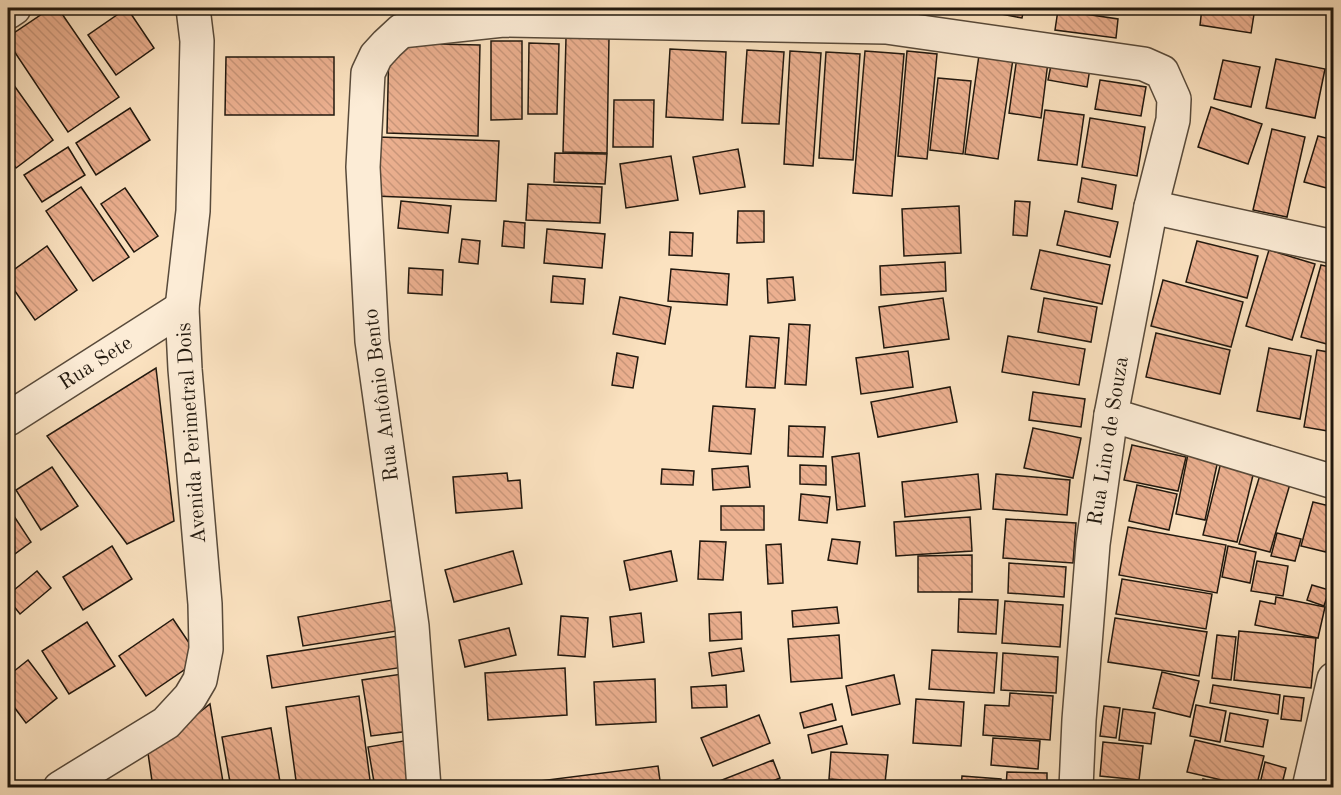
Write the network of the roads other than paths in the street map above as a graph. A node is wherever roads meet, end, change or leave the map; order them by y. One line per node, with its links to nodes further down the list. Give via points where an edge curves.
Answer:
1 (14, 8): 3 (street)
2 (193, 8): 7 (street, Avenida Perimetral Dois, via 197,41 194,211)
3 (8, 12)
4 (1174, 99): 5 (street, Rua Lino de Souza, via 1173,120); 13 (street, Rua Antônio Bento, via 1162,72 1144,64 886,27 503,20 401,31 376,56 368,73 363,167 372,341 412,626)
5 (1151, 207): 6 (street); 8 (street, Rua Lino de Souza)
6 (1334, 247)
7 (182, 308): 9 (street, Rua Sete); 12 (street, Avenida Perimetral Dois, via 205,604 206,649 200,680 166,723)
8 (1111, 415): 10 (street); 14 (street, Rua Lino de Souza, via 1093,544)
9 (8, 418)
10 (1334, 482)
11 (1334, 679): 15 (street)
12 (60, 788)
13 (424, 788)
14 (1076, 788)
15 (1309, 788)

